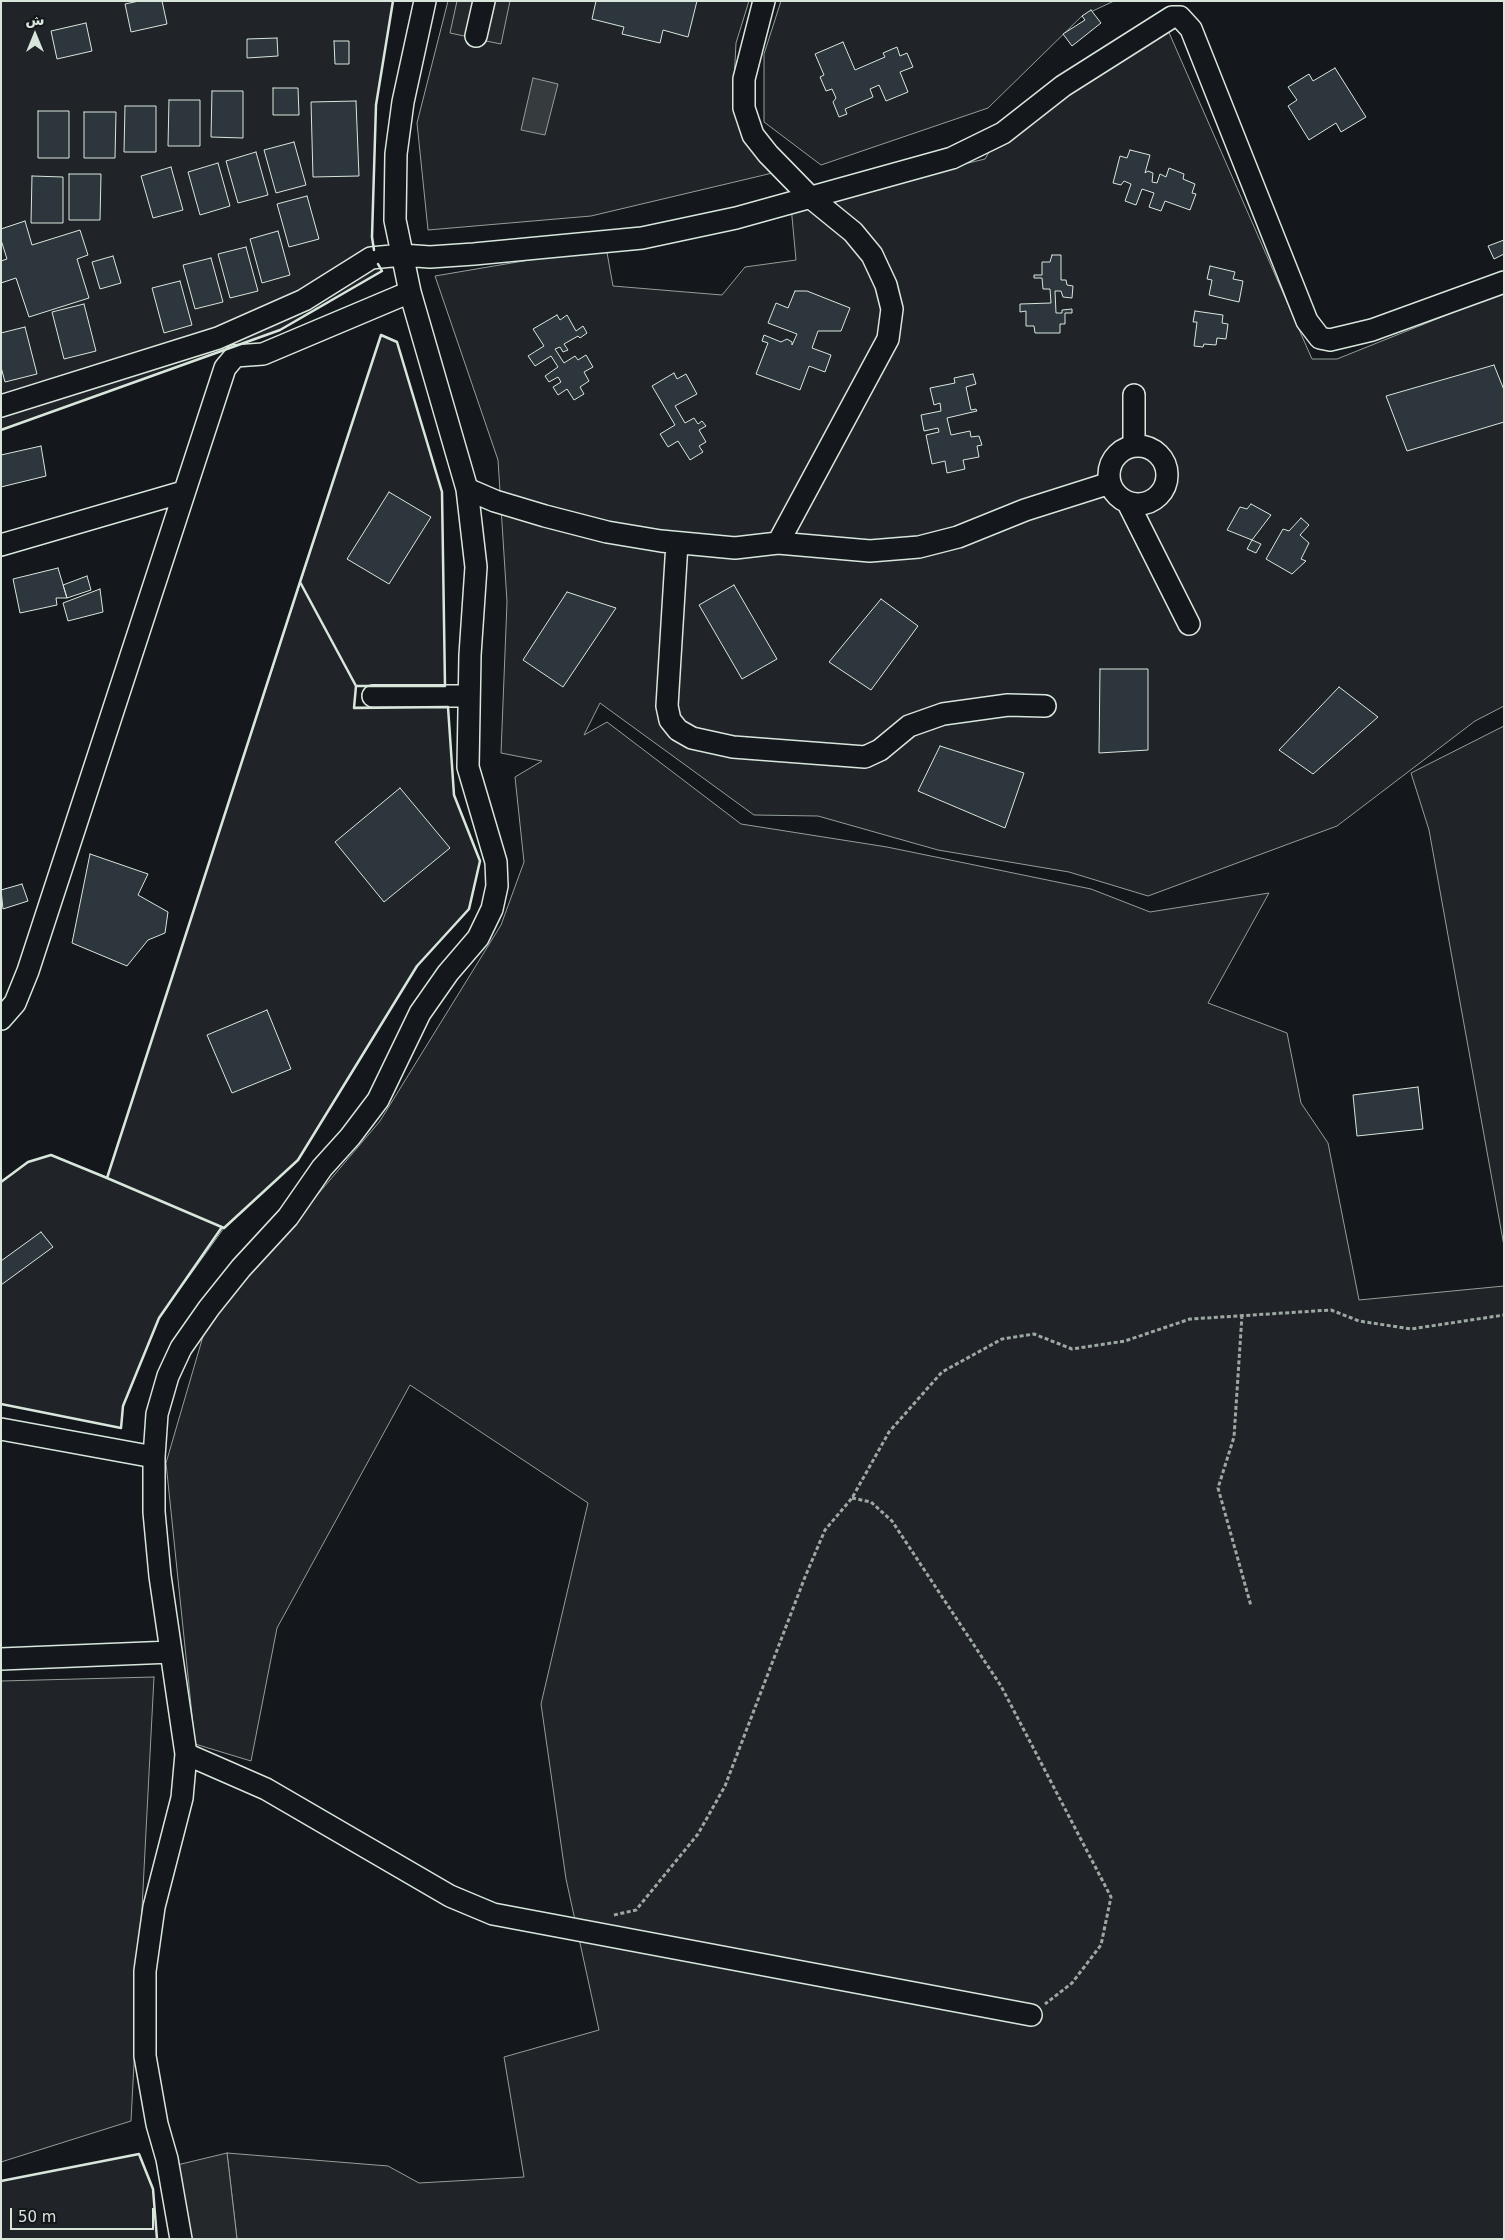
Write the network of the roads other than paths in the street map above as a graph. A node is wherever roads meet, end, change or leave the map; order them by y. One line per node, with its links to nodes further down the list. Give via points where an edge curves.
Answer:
1 (425, 1): 6 (street, via 403,102 396,154 395,220)
2 (484, 1): 4 (street)
3 (764, 1): 5 (street, via 744,79 744,108 753,135)
4 (476, 36)
5 (810, 197): 6 (street, via 736,218 642,238 430,257); 7 (street, via 943,160 978,146 1003,133 1063,86 1158,24 1180,17 1191,28 1308,321 1320,338 1330,340 1372,330); 17 (street, via 853,232 872,254 886,285 892,309 888,339)
6 (402, 254): 8 (street); 10 (street, via 371,258 304,300 218,338)
7 (1504, 282)
8 (410, 292): 13 (street); 14 (street, via 263,354 235,356 225,368)
9 (1134, 395): 11 (street)
10 (1, 406)
11 (1134, 446): 12 (street, via 1113,459); 15 (street, via 1147,447 1159,453 1166,465 1168,478 1164,491 1154,500)
12 (1110, 483): 15 (street, via 1114,492); 17 (street, via 1025,510 958,537 919,547 870,551)
13 (468, 490): 16 (street, via 495,501 598,530); 21 (street, via 476,567)
14 (183, 492): 18 (street); 23 (street, via 28,972 14,1003)
15 (1128, 503): 19 (street)
16 (677, 543): 17 (street, via 734,548); 22 (street, via 667,706 670,720 678,730 692,738 733,747 865,757 880,750 909,726 943,714 1008,705)
17 (778, 544)
18 (1, 546)
19 (1189, 624)
20 (373, 696): 21 (street)
21 (468, 696): 25 (street, via 468,767 496,862 497,886 492,908 478,938 420,1013 378,1100 322,1168 288,1217 209,1308 181,1348 168,1376 157,1414)
22 (1045, 706)
23 (1, 1019)
24 (1, 1429): 25 (street)
25 (154, 1457): 26 (street, via 154,1512)
26 (171, 1652): 27 (street); 28 (street)
27 (1, 1659)
28 (186, 1754): 29 (street, via 266,1790 450,1896 493,1914); 30 (street, via 182,1798 154,1907 145,1971 145,2056)
29 (1031, 2015)
30 (181, 2239)

